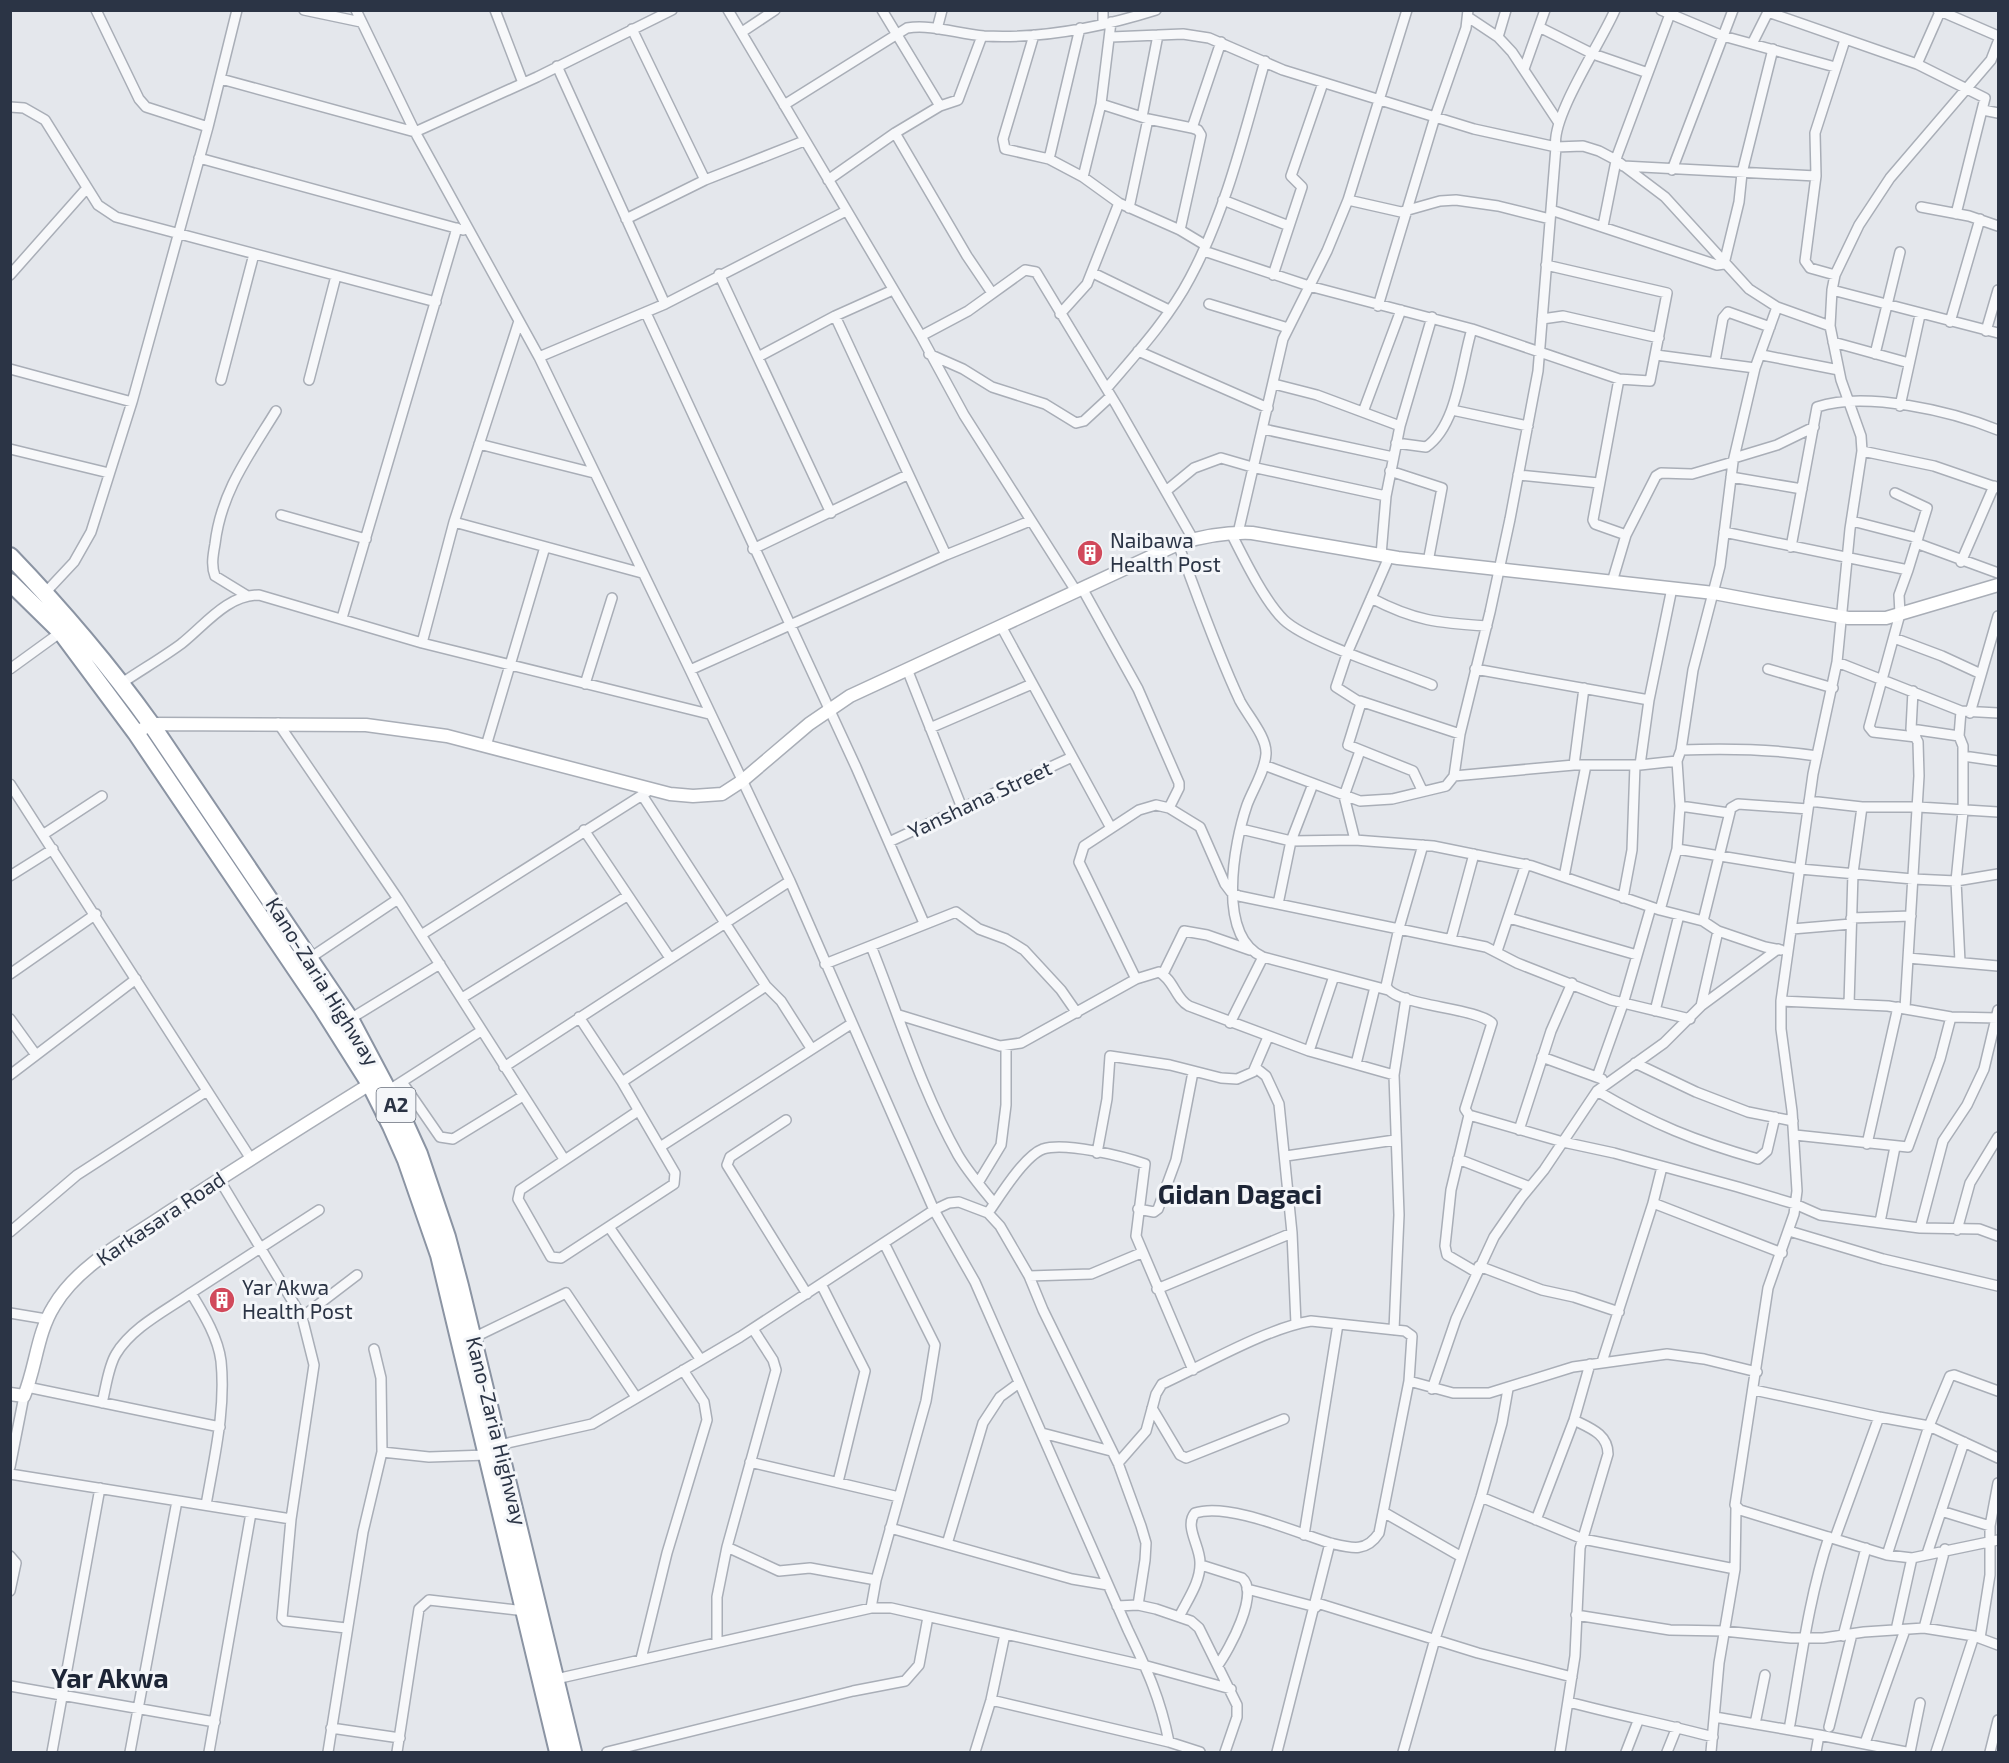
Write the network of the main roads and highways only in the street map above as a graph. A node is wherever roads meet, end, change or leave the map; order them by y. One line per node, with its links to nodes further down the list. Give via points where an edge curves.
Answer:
1 (10, 556): 3 (highway, Kano-Zaria Highway / A2, via 122,683 396,1086 440,1215 473,1338)
2 (10, 582): 3 (highway, Kano-Zaria Highway / A2, via 61,632 136,733 370,1084 406,1160 429,1221)
3 (493, 1450): 4 (highway, Kano-Zaria Highway / A2); 5 (highway, Kano-Zaria Highway / A2)
4 (558, 1752)
5 (573, 1752)

